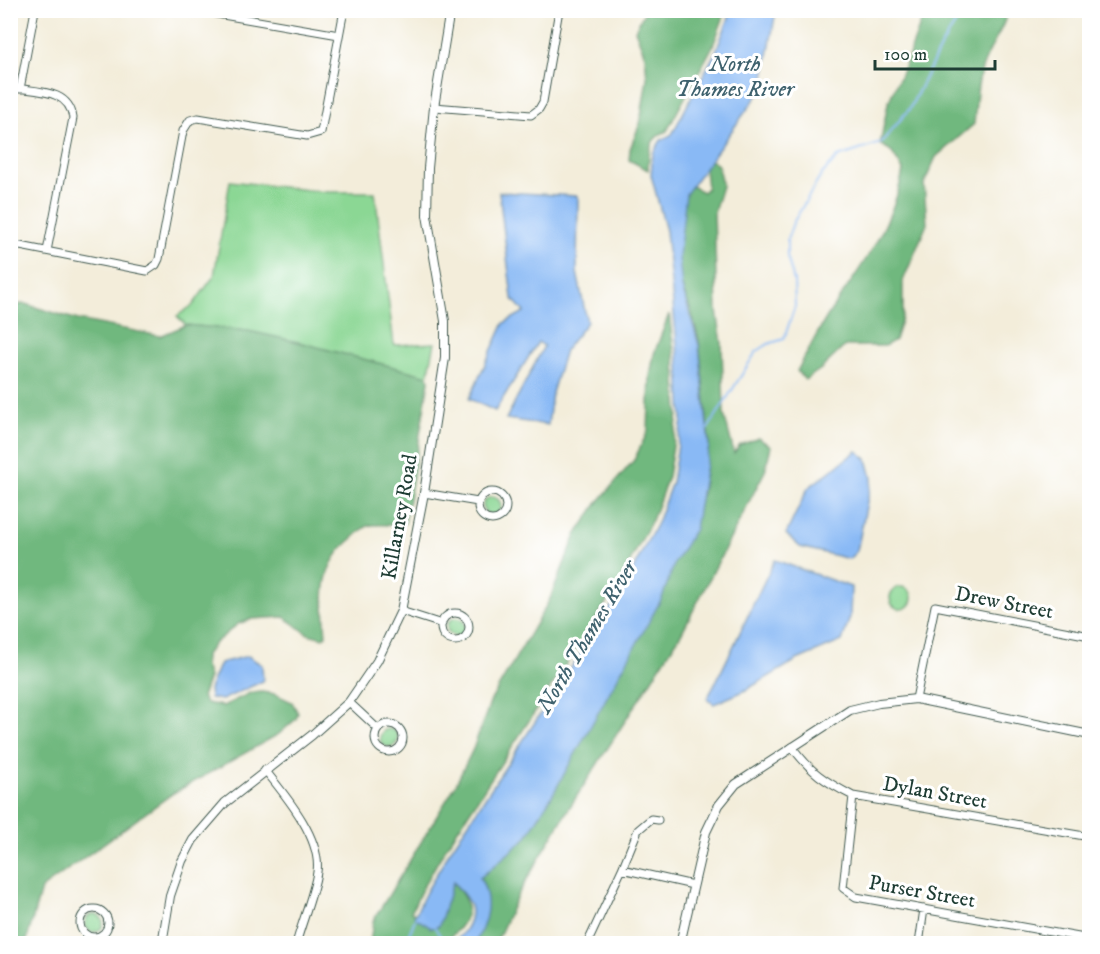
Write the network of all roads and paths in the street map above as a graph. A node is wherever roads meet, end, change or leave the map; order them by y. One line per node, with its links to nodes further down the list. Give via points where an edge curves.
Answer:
1 (35, 10): 8 (street)
2 (194, 10): 6 (street)
3 (344, 10): 6 (street)
4 (450, 10): 9 (street, Killarney Road)
5 (559, 10): 9 (street, via 539,109 531,115)
6 (339, 35): 11 (street, via 321,132 307,136 198,118 190,120 183,131 156,265 147,271)
7 (10, 87): 8 (street)
8 (20, 89): 11 (street, via 58,95 67,100 74,118)
9 (434, 107): 12 (street, Killarney Road, via 428,215 445,321 445,358)
10 (10, 244): 11 (street)
11 (47, 251)
12 (424, 493): 13 (street); 14 (street, Killarney Road)
13 (478, 502): 13 (street, via 479,511 489,520 499,518 506,507 504,498 497,493 488,492)
14 (401, 611): 15 (street); 18 (street, Killarney Road, via 377,661)
15 (442, 624): 15 (street, via 445,637 453,641 466,637 469,629 464,616 456,613 447,616)
16 (1089, 636): 17 (street, Drew Street, via 935,606)
17 (916, 699): 20 (street); 21 (street, via 850,710)
18 (349, 702): 19 (street); 22 (street, Killarney Road)
19 (378, 729): 19 (street, via 375,737 381,749 394,751 401,745 403,736 399,728 386,724)
20 (1089, 735)
21 (792, 747): 23 (street, Dylan Street, via 826,782); 27 (street, via 736,784 718,805 706,832)
22 (265, 770): 31 (street, Killarney Road, via 225,803 193,840 170,896); 32 (street, via 315,845 318,870)
23 (853, 796): 25 (street, Dylan Street); 28 (street, Purser Street, via 843,888 856,897)
24 (658, 820): 26 (street, via 651,819 638,830)
25 (1089, 837)
26 (622, 869): 27 (street); 33 (street)
27 (693, 885): 34 (street)
28 (924, 909): 29 (street, Purser Street); 35 (street)
29 (1089, 939)
30 (91, 940): 30 (street, via 105,933 108,924 106,915 99,910 90,910 81,920 81,928)
31 (162, 944)
32 (296, 944)
33 (587, 944)
34 (680, 944)
35 (919, 944)

